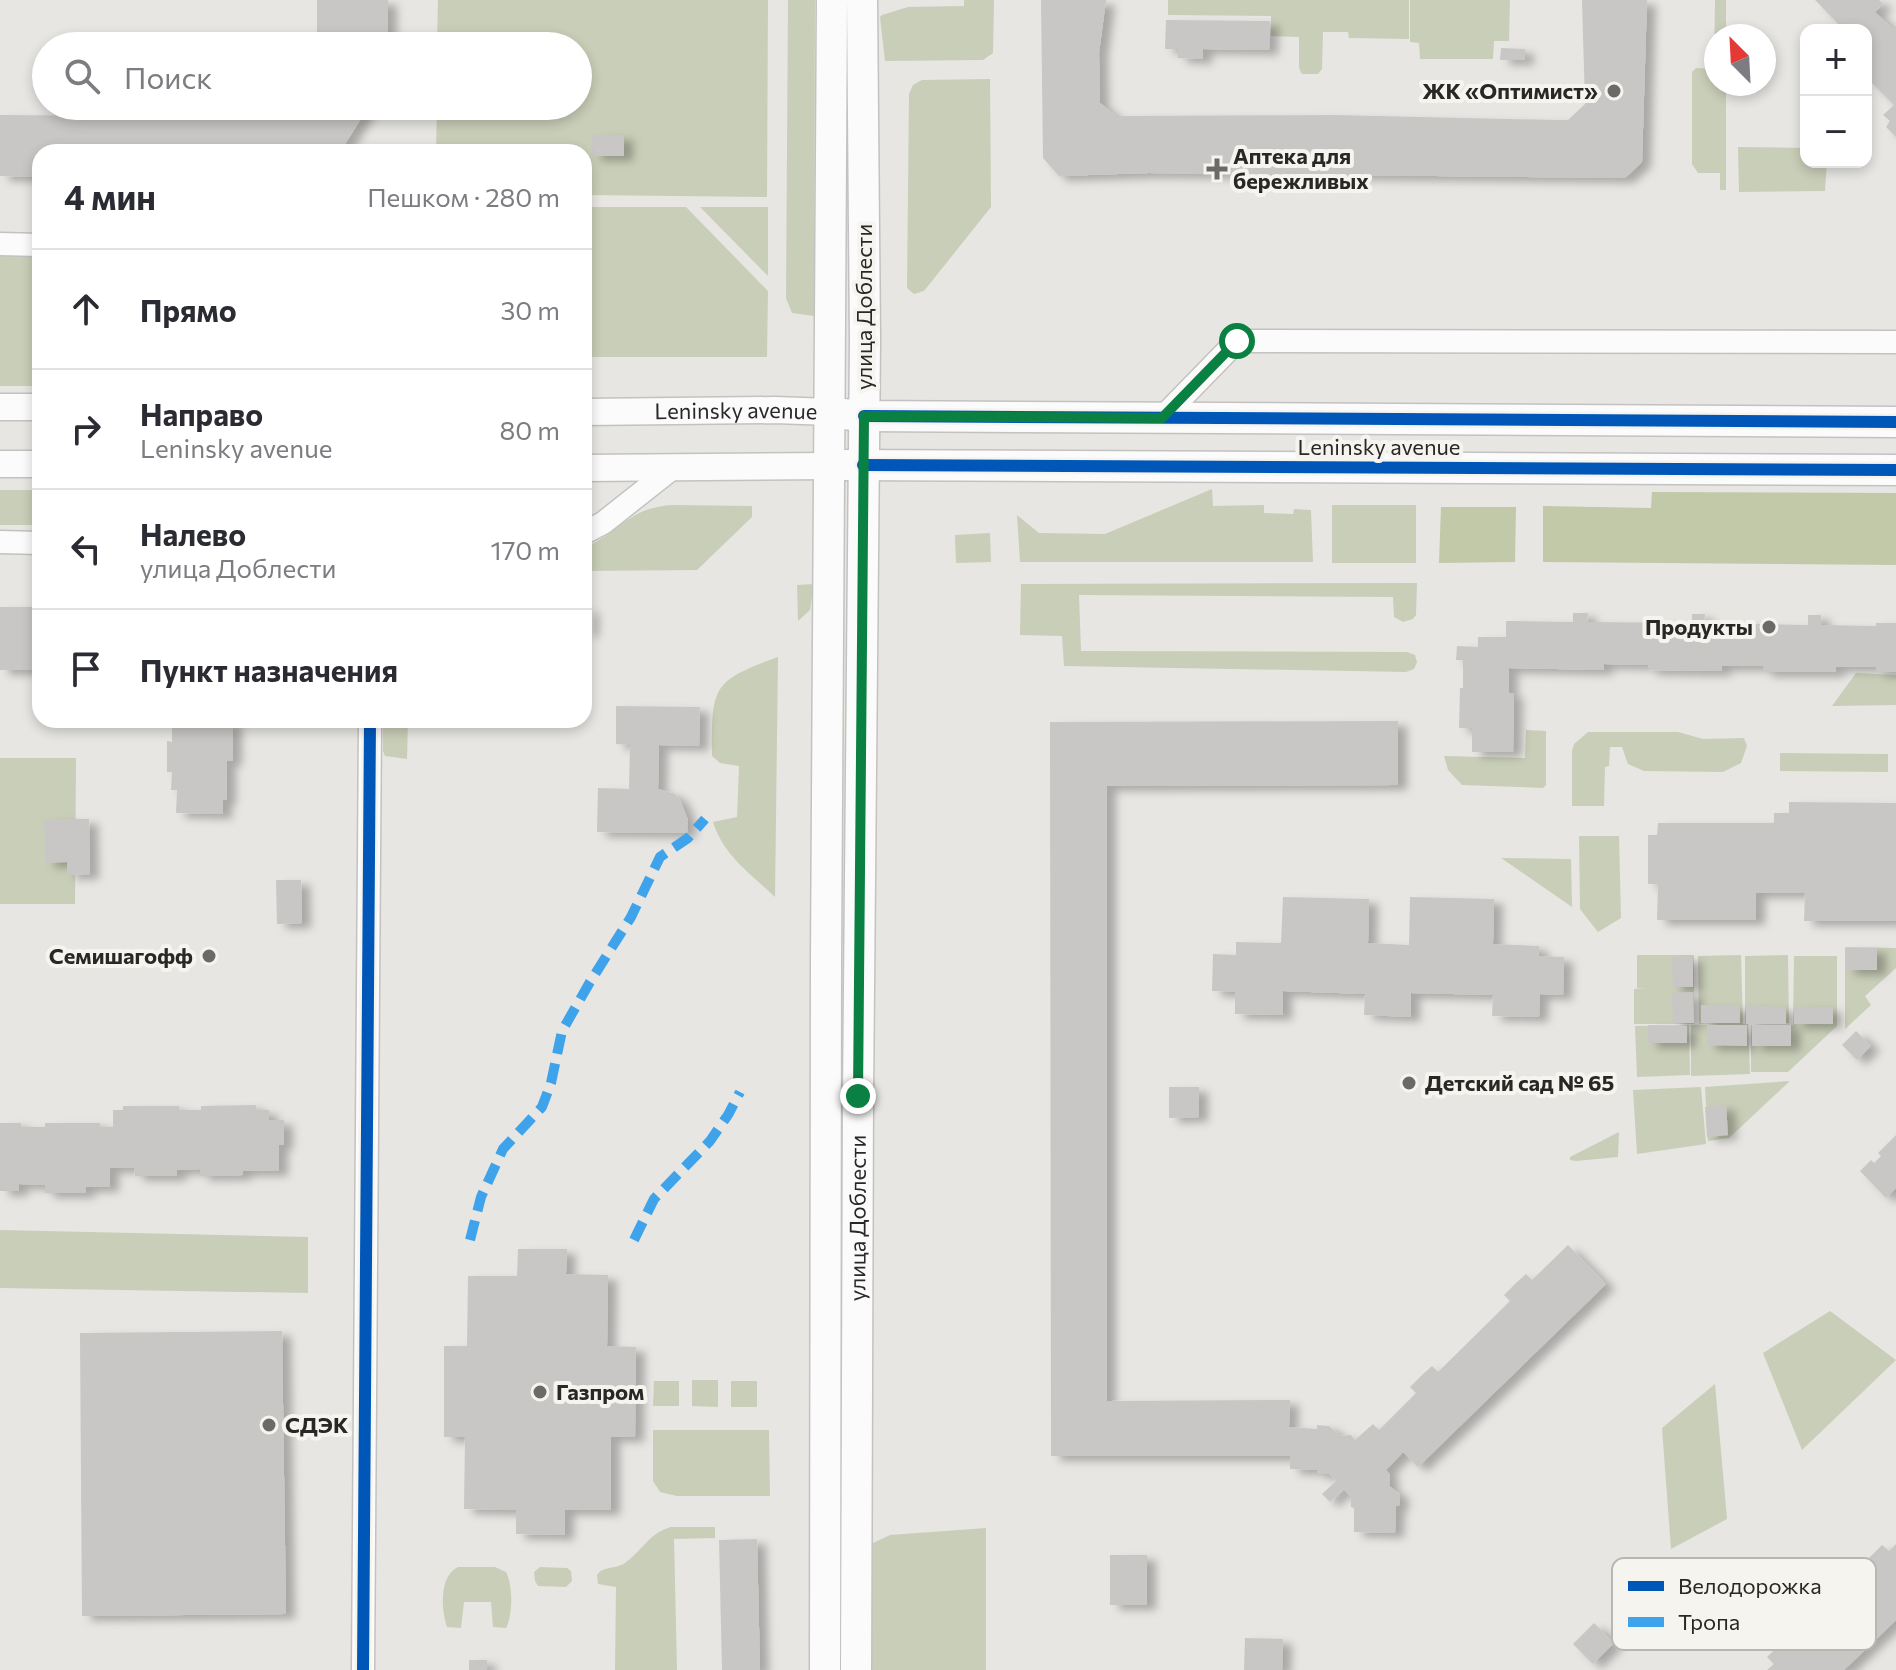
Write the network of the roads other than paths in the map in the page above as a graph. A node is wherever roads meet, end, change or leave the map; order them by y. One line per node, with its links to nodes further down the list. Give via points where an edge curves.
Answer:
1 (832, 0): 9 (main road, улица Доблести)
2 (862, 0): 10 (main road, улица Доблести)
3 (0, 244): 4 (street)
4 (32, 245)
5 (1896, 342): 11 (street, via 1237,341)
6 (0, 407): 7 (street)
7 (32, 407)
8 (592, 412): 9 (street, Leninsky avenue)
9 (830, 412): 10 (main road, Leninsky avenue); 16 (main road, улица Доблести)
10 (864, 416): 11 (main road, Leninsky avenue); 15 (main road, улица Доблести)
11 (1162, 418): 12 (main road, Leninsky avenue)
12 (1896, 422)
13 (0, 464): 14 (street)
14 (32, 464)
15 (863, 465): 16 (main road, Leninsky avenue); 19 (main road, Leninsky avenue); 26 (main road, улица Доблести)
16 (830, 466): 17 (street, Leninsky avenue); 25 (main road, улица Доблести)
17 (674, 467): 18 (street, Leninsky avenue); 20 (street)
18 (592, 468)
19 (1896, 470)
20 (592, 529)
21 (0, 542): 22 (street)
22 (32, 543)
23 (370, 728): 24 (street)
24 (363, 1670)
25 (825, 1670)
26 (856, 1670)

